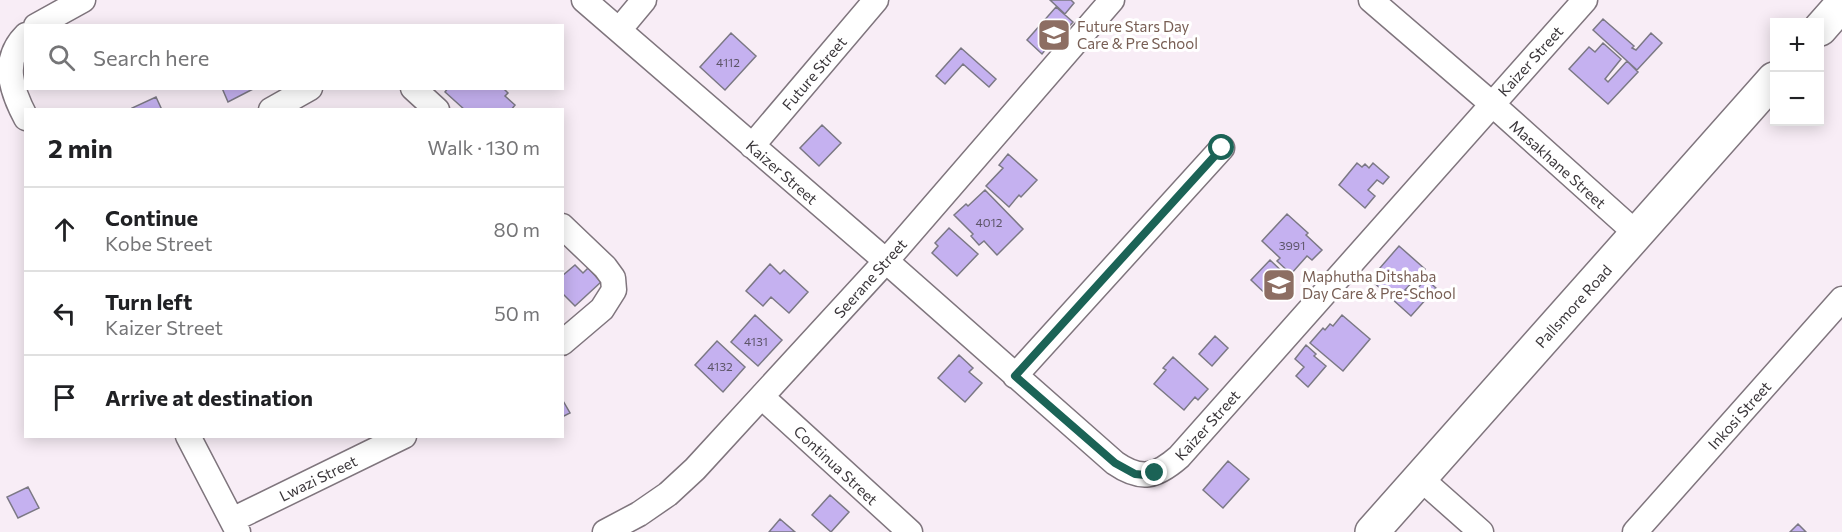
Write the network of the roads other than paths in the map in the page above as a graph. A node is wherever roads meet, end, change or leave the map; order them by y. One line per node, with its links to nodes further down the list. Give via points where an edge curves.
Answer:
1 (83, 0): 9 (street)
2 (584, 0): 11 (street, Kaizer Street)
3 (644, 0): 11 (street)
4 (876, 0): 20 (street, Future Street)
5 (1112, 0): 24 (street, Seerane Street)
6 (1371, 0): 16 (street, Masakhane Street)
7 (1585, 0): 16 (street, Kaizer Street)
8 (1842, 4): 10 (street)
9 (40, 24)
10 (1824, 24)
11 (619, 30): 20 (street, Kaizer Street)
12 (24, 37): 19 (street, via 11,58 10,72)
13 (1770, 84): 23 (street, Pallsmore Road)
14 (306, 90): 17 (street)
15 (415, 90): 18 (street)
16 (1492, 104): 23 (street, Masakhane Street); 27 (street, Kaizer Street, via 1167,467 1145,475 1125,470)
17 (275, 108)
18 (435, 108)
19 (24, 113)
20 (752, 146): 24 (street, Kaizer Street)
21 (1222, 148): 27 (street)
22 (564, 228): 26 (street, via 605,267 613,278 614,290 602,309)
23 (1637, 234): 31 (street, Pallsmore Road)
24 (886, 261): 27 (street, Kaizer Street); 28 (street, Seerane Street)
25 (1842, 299): 37 (street, Inkosi Street)
26 (564, 341)
27 (1015, 376)
28 (762, 397): 33 (street, Continua Street); 34 (street, Seerane Street, via 668,494)
29 (189, 438): 32 (street)
30 (400, 438): 32 (street, Lwazi Street)
31 (1420, 478): 35 (street, Pallsmore Road); 36 (street)
32 (235, 526)
33 (896, 528)
34 (605, 532)
35 (1372, 532)
36 (1481, 532)
37 (1635, 532)

